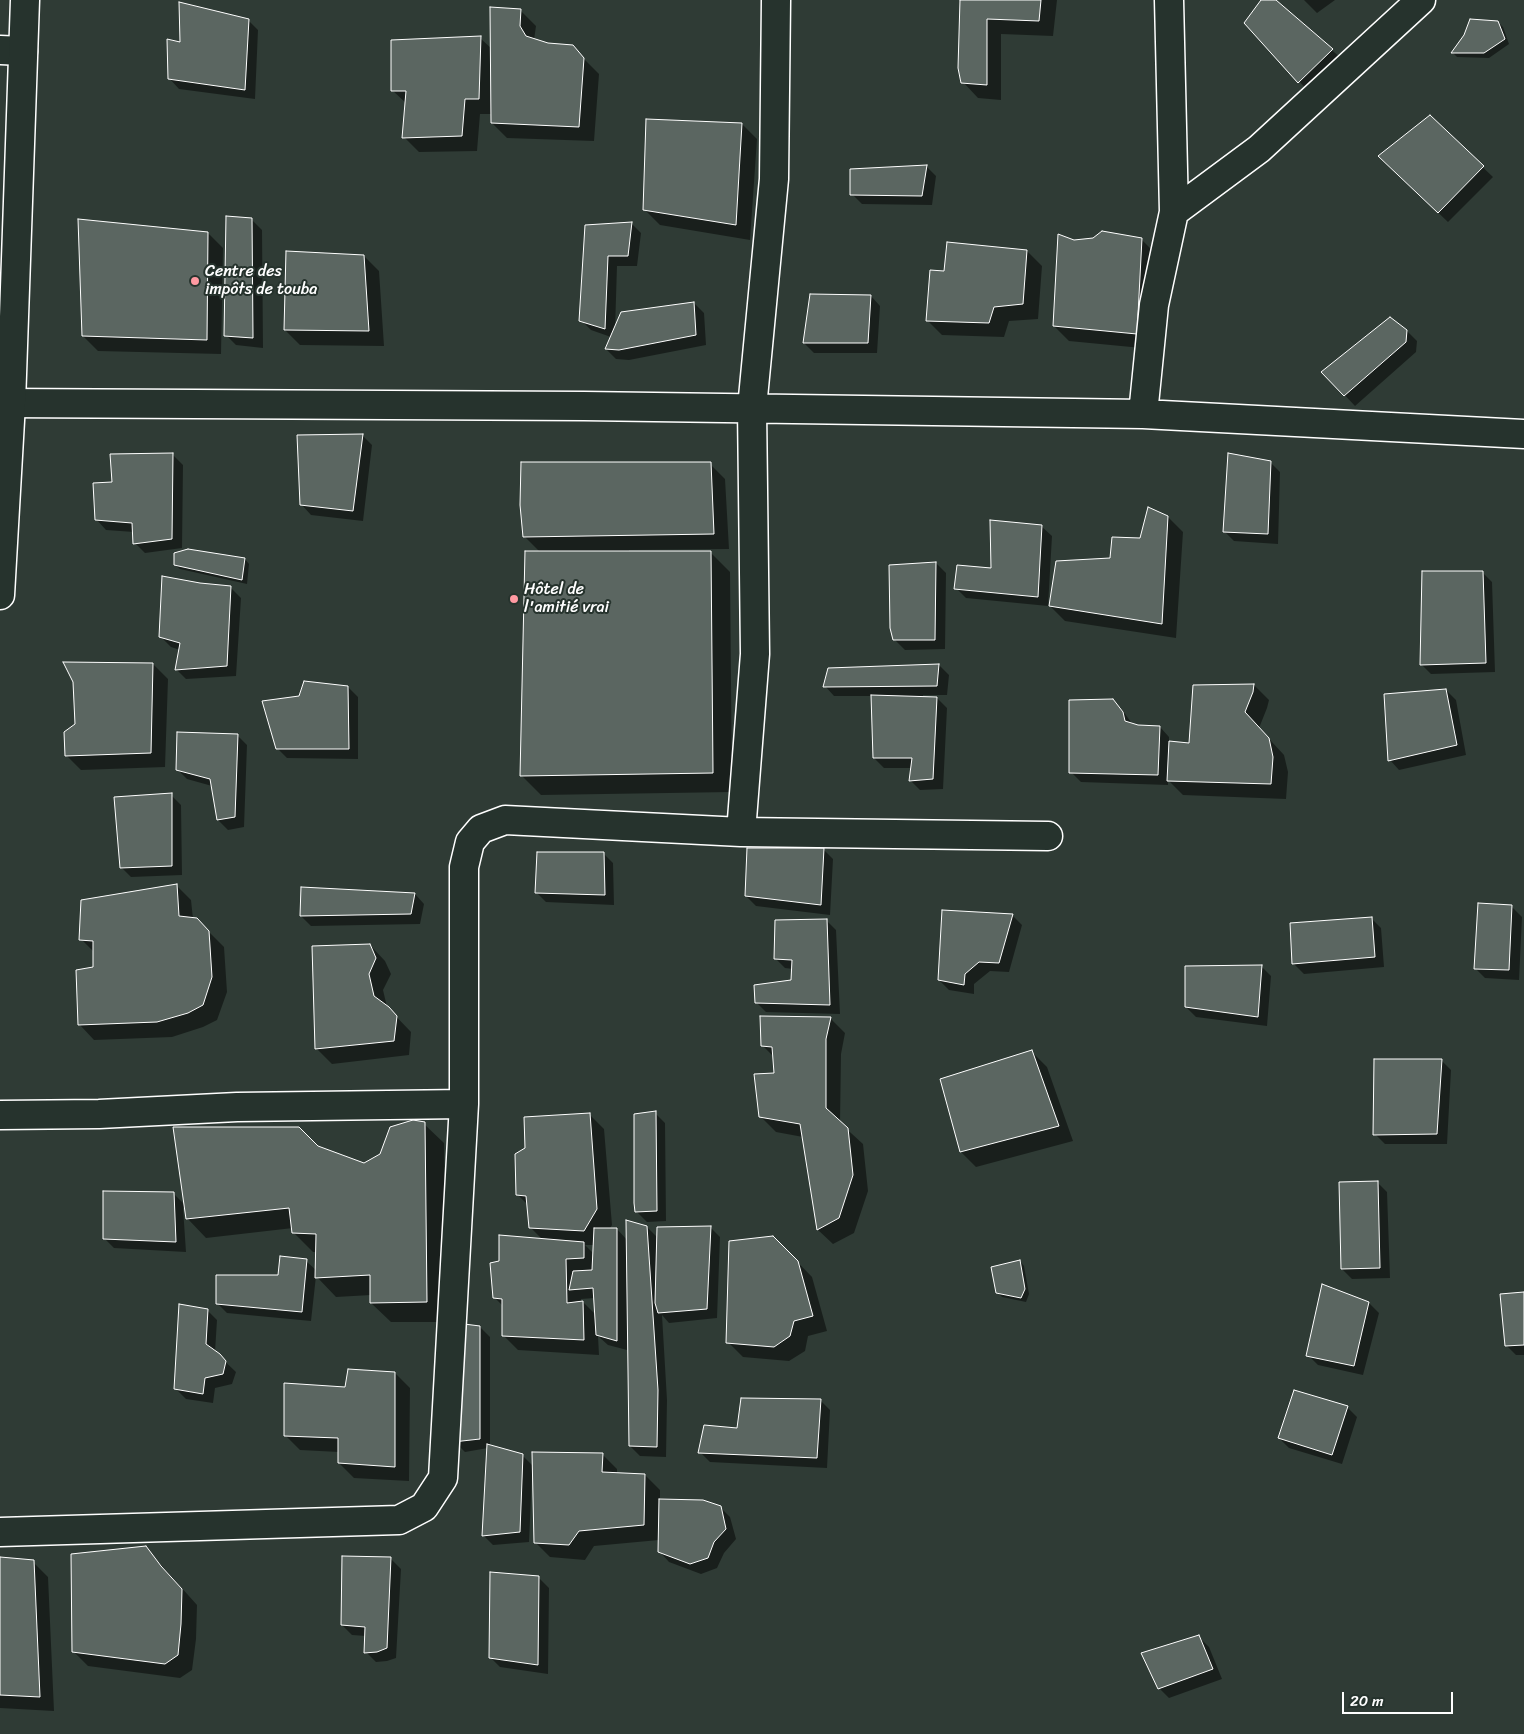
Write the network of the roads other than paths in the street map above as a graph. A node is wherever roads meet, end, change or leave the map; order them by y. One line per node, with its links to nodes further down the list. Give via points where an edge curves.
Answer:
1 (25, 0): 5 (street)
2 (776, 0): 8 (street, via 774,179)
3 (1169, 0): 6 (street)
4 (1421, 0): 6 (street, via 1259,149)
5 (12, 51): 7 (street)
6 (1174, 212): 9 (street, via 1154,305)
7 (5, 403): 8 (street); 11 (street)
8 (752, 408): 9 (street); 12 (street, via 755,654)
9 (1143, 414): 10 (street)
10 (1524, 434)
11 (0, 595)
12 (741, 832): 13 (street); 14 (street, via 506,820 480,829 470,842 464,867)
13 (1048, 836)
14 (464, 1104): 15 (street); 16 (street, via 443,1478 424,1506 399,1520)
15 (0, 1115)
16 (0, 1532)

